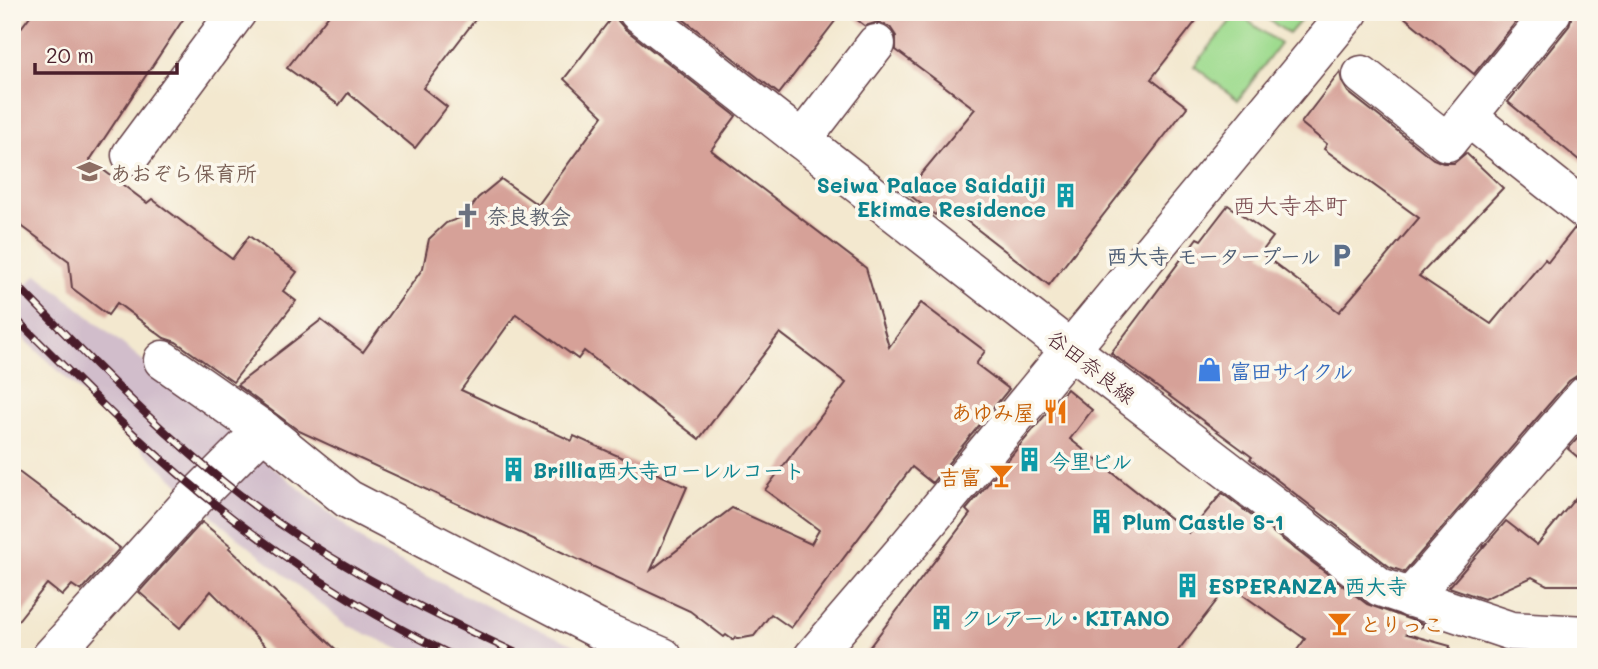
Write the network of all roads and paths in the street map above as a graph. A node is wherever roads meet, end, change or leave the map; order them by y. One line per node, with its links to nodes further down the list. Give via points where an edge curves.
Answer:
1 (237, 12): 9 (street)
2 (638, 12): 8 (street, 谷田奈良線)
3 (1349, 12): 11 (street)
4 (1552, 12): 7 (street)
5 (876, 44): 8 (street)
6 (1362, 75): 7 (street, via 1447,142)
7 (1468, 117): 10 (street)
8 (802, 141): 11 (street, 谷田奈良線)
9 (131, 155)
10 (1586, 211)
11 (1071, 350): 15 (street, 谷田奈良線, via 1380,587); 19 (street)
12 (163, 360): 14 (street)
13 (1586, 395): 15 (street)
14 (263, 430): 17 (street, via 190,503); 18 (street, via 348,499 598,629)
15 (1410, 598): 16 (street, 谷田奈良線, via 1511,631)
16 (1586, 635)
17 (51, 657)
18 (663, 657)
19 (813, 657)

